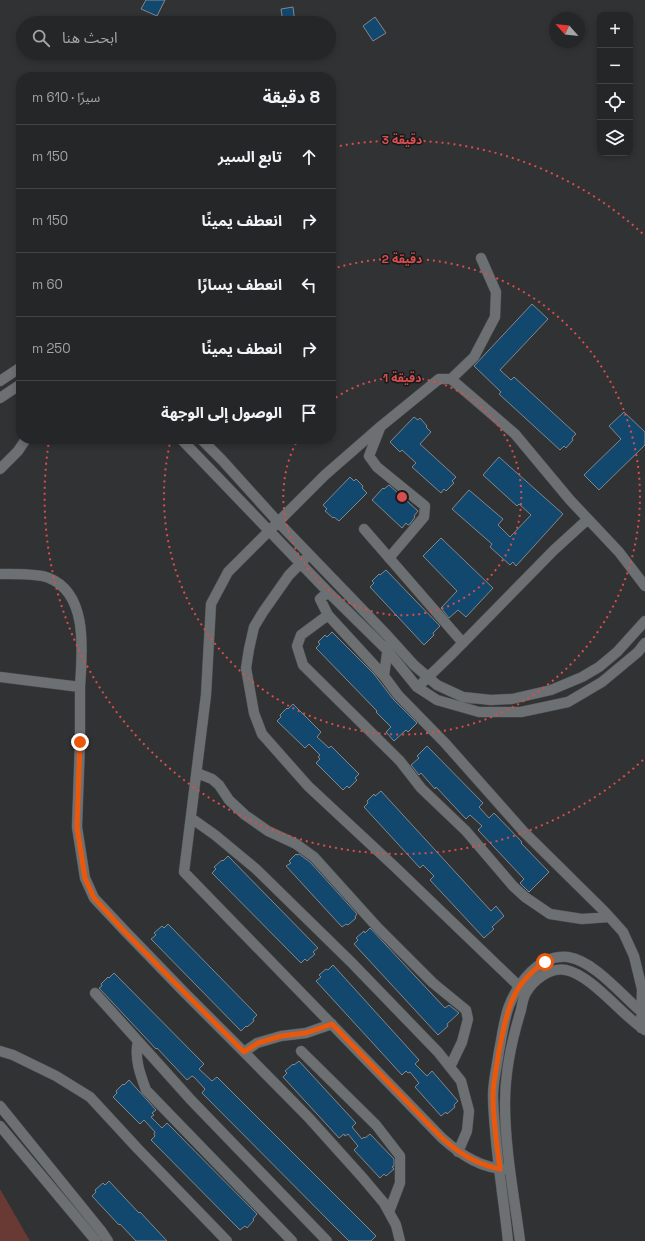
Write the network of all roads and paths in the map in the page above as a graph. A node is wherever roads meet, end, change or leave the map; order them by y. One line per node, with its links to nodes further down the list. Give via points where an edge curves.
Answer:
1 (481, 258): 3 (street, via 496,292 495,317 474,357)
2 (16, 370): 4 (street)
3 (451, 379): 7 (street, via 439,379); 12 (street, via 515,434)
4 (0, 381)
5 (16, 387): 6 (street)
6 (0, 398)
7 (380, 427): 13 (street, via 325,475); 17 (street, via 369,456 377,467 425,506 424,517)
8 (23, 444): 11 (street)
9 (186, 444): 15 (street)
10 (206, 444): 13 (street)
11 (0, 469)
12 (588, 519): 20 (street, via 619,552); 25 (street)
13 (278, 522): 15 (street); 16 (street)
14 (364, 529): 17 (street)
15 (270, 530): 18 (street); 33 (street, via 228,572 211,604 206,696)
16 (309, 554): 18 (street); 24 (street)
17 (389, 558): 25 (street)
18 (300, 563): 21 (street); 36 (street, via 260,617 254,628 249,649 246,668 254,713 262,734 308,786 396,867)
19 (0, 574): 31 (street, via 45,576 69,594 79,618 82,654)
20 (645, 586)
21 (328, 592): 22 (street, via 320,599); 27 (street)
22 (328, 615): 28 (street); 35 (street, via 301,635 297,646 303,665 400,761 421,788 466,830 525,897 550,914 582,919)
23 (645, 621): 30 (street, via 617,652 599,667 550,690 512,699 491,700 463,697)
24 (391, 639): 27 (street); 30 (street)
25 (463, 643): 30 (street)
26 (645, 643): 32 (street, via 602,682 568,702 521,712 479,712 437,700)
27 (387, 650): 28 (street); 32 (street)
28 (384, 676): 35 (street, via 398,695 445,743 523,831)
29 (0, 677): 31 (street)
30 (428, 677): 32 (street)
31 (80, 687): 44 (street, via 77,827 85,878 94,898 125,932)
32 (417, 687)
33 (196, 772): 34 (street); 45 (street, via 219,785 229,800 245,815 314,857 378,928 433,983 466,1010 468,1020 462,1042)
34 (191, 818): 39 (street, via 184,872); 45 (street, via 221,840 290,902 351,962)
35 (609, 917): 38 (street, via 623,932 634,956 642,989)
36 (522, 990): 38 (street, via 529,974 545,962 568,957 596,971); 40 (street, via 541,976 554,970 564,970 581,977); 49 (street, via 506,1085)
37 (94, 993): 41 (street)
38 (643, 1013): 40 (street)
39 (332, 1024): 44 (street, via 313,1031 258,1043); 48 (street)
40 (643, 1029)
41 (138, 1041): 54 (street, via 138,1070 146,1090); 55 (street, via 191,1100)
42 (0, 1051): 53 (street, via 56,1076 90,1097)
43 (301, 1051): 50 (street, via 376,1125 400,1156 400,1183)
44 (244, 1052): 50 (street, via 309,1118 357,1171)
45 (450, 1067): 48 (street, via 461,1081 469,1111 467,1130)
46 (0, 1106): 52 (street)
47 (0, 1126): 51 (street)
48 (458, 1152): 49 (street, via 477,1163)
49 (505, 1169): 57 (street); 58 (street)
50 (389, 1212): 56 (street)
51 (96, 1241)
52 (108, 1241)
53 (227, 1241)
54 (292, 1241)
55 (327, 1241)
56 (400, 1241)
57 (508, 1241)
58 (520, 1241)

